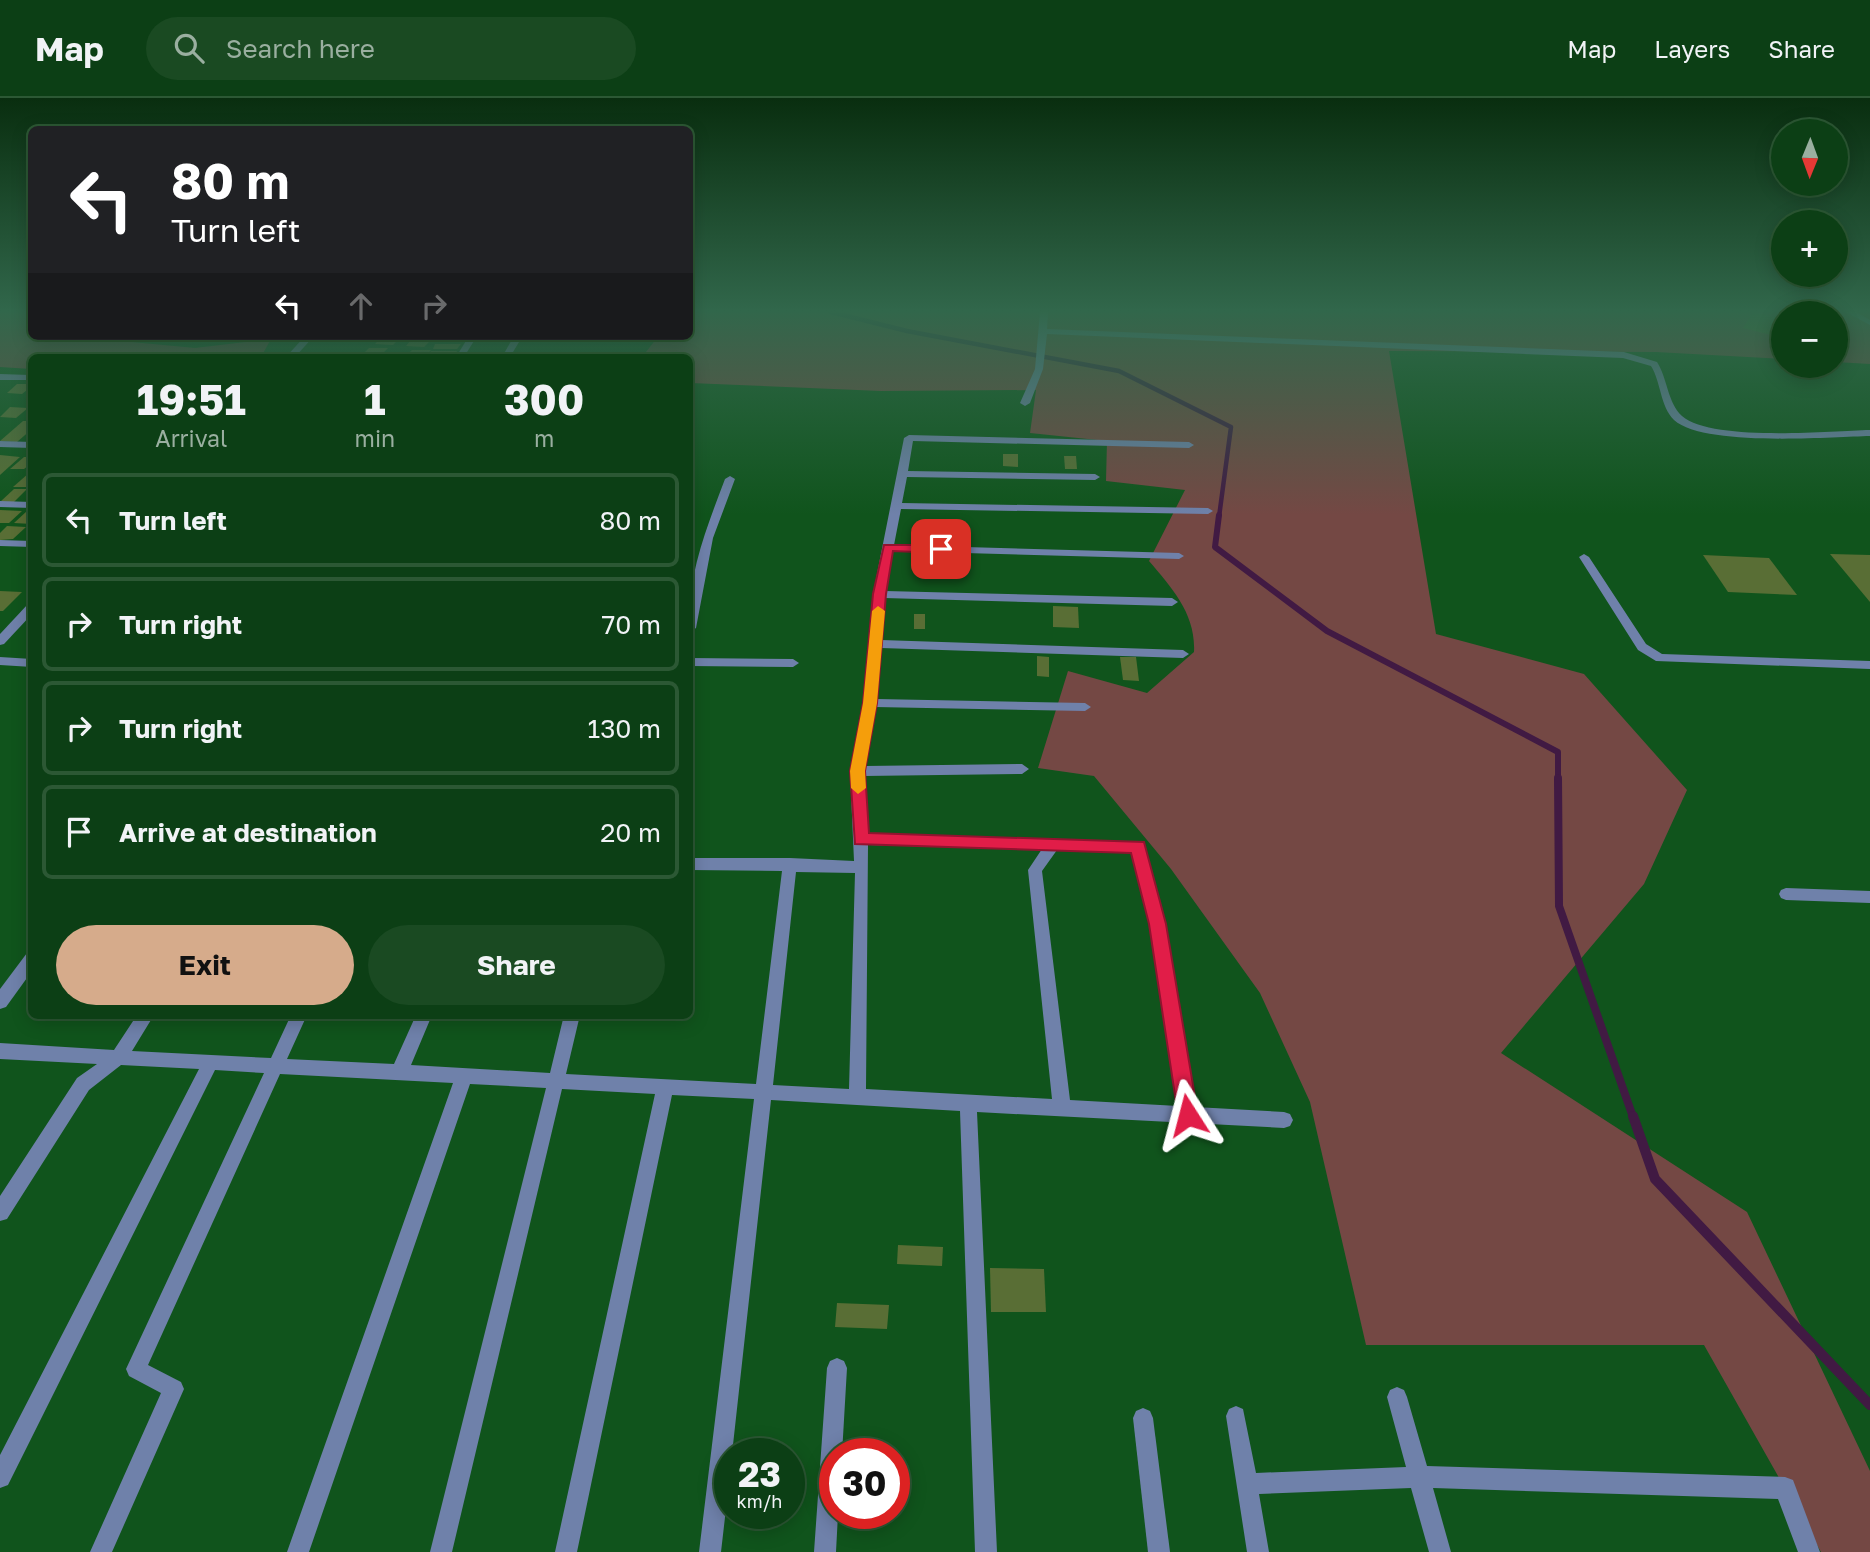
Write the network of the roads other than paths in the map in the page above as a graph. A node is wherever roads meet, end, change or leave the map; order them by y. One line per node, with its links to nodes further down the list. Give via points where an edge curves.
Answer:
1 (1035, 380): 3 (street)
2 (1660, 380): 4 (street, via 1669,406 1691,426 1728,433)
3 (1025, 403)
4 (1870, 433)
5 (0, 444): 7 (street)
6 (1189, 444): 8 (street, via 909,438)
7 (28, 445)
8 (904, 474): 9 (street); 13 (street)
9 (1095, 477)
10 (730, 479): 23 (street, via 708,538)
11 (0, 504): 12 (street)
12 (28, 505)
13 (898, 506): 14 (street); 17 (street)
14 (1208, 511)
15 (0, 543): 16 (street)
16 (28, 544)
17 (888, 548): 18 (street); 20 (street)
18 (1179, 556)
19 (1584, 557): 31 (street, via 1642,647 1660,658)
20 (879, 594): 21 (street); 25 (street)
21 (1172, 602)
22 (28, 611): 24 (street)
23 (693, 613)
24 (0, 641)
25 (877, 644): 26 (street); 32 (street)
26 (1182, 654)
27 (0, 661): 29 (street)
28 (693, 662): 30 (street)
29 (28, 663)
30 (793, 663)
31 (1870, 665)
32 (870, 703): 33 (street); 35 (street)
33 (1085, 707)
34 (1022, 769): 35 (street)
35 (857, 771): 36 (street)
36 (861, 839): 37 (street); 40 (street)
37 (1054, 844): 60 (street, via 1035,870); 61 (street, via 1138,847 1157,924)
38 (693, 864): 39 (street)
39 (790, 864): 40 (street); 57 (street)
40 (862, 867): 58 (street)
41 (1786, 894): 42 (street)
42 (1870, 897)
43 (28, 964): 44 (street)
44 (0, 1002)
45 (143, 1019): 50 (street)
46 (297, 1019): 52 (street)
47 (422, 1019): 53 (street)
48 (571, 1019): 55 (street)
49 (0, 1051): 50 (street)
50 (119, 1057): 51 (street); 63 (street, via 83,1084)
51 (211, 1062): 52 (street); 68 (street)
52 (274, 1066): 53 (street); 71 (street, via 136,1369 174,1389)
53 (399, 1073): 54 (street)
54 (464, 1076): 55 (street); 72 (street)
55 (554, 1081): 56 (street); 73 (street)
56 (665, 1087): 57 (street); 74 (street)
57 (764, 1093): 58 (street); 75 (street)
58 (858, 1098): 59 (street)
59 (968, 1104): 60 (street); 77 (street)
60 (1062, 1108): 61 (street)
61 (1188, 1115): 62 (street)
62 (1284, 1120)
63 (0, 1212)
64 (837, 1368): 76 (street)
65 (1397, 1397): 69 (street)
66 (1236, 1416): 70 (street)
67 (1143, 1418): 78 (street)
68 (0, 1476)
69 (1420, 1477): 70 (street); 80 (street); 81 (street, via 1785,1488)
70 (1247, 1484): 79 (street)
71 (101, 1552)
72 (298, 1552)
73 (440, 1552)
74 (566, 1552)
75 (710, 1552)
76 (825, 1552)
77 (986, 1552)
78 (1159, 1552)
79 (1258, 1552)
80 (1440, 1552)
81 (1809, 1552)

